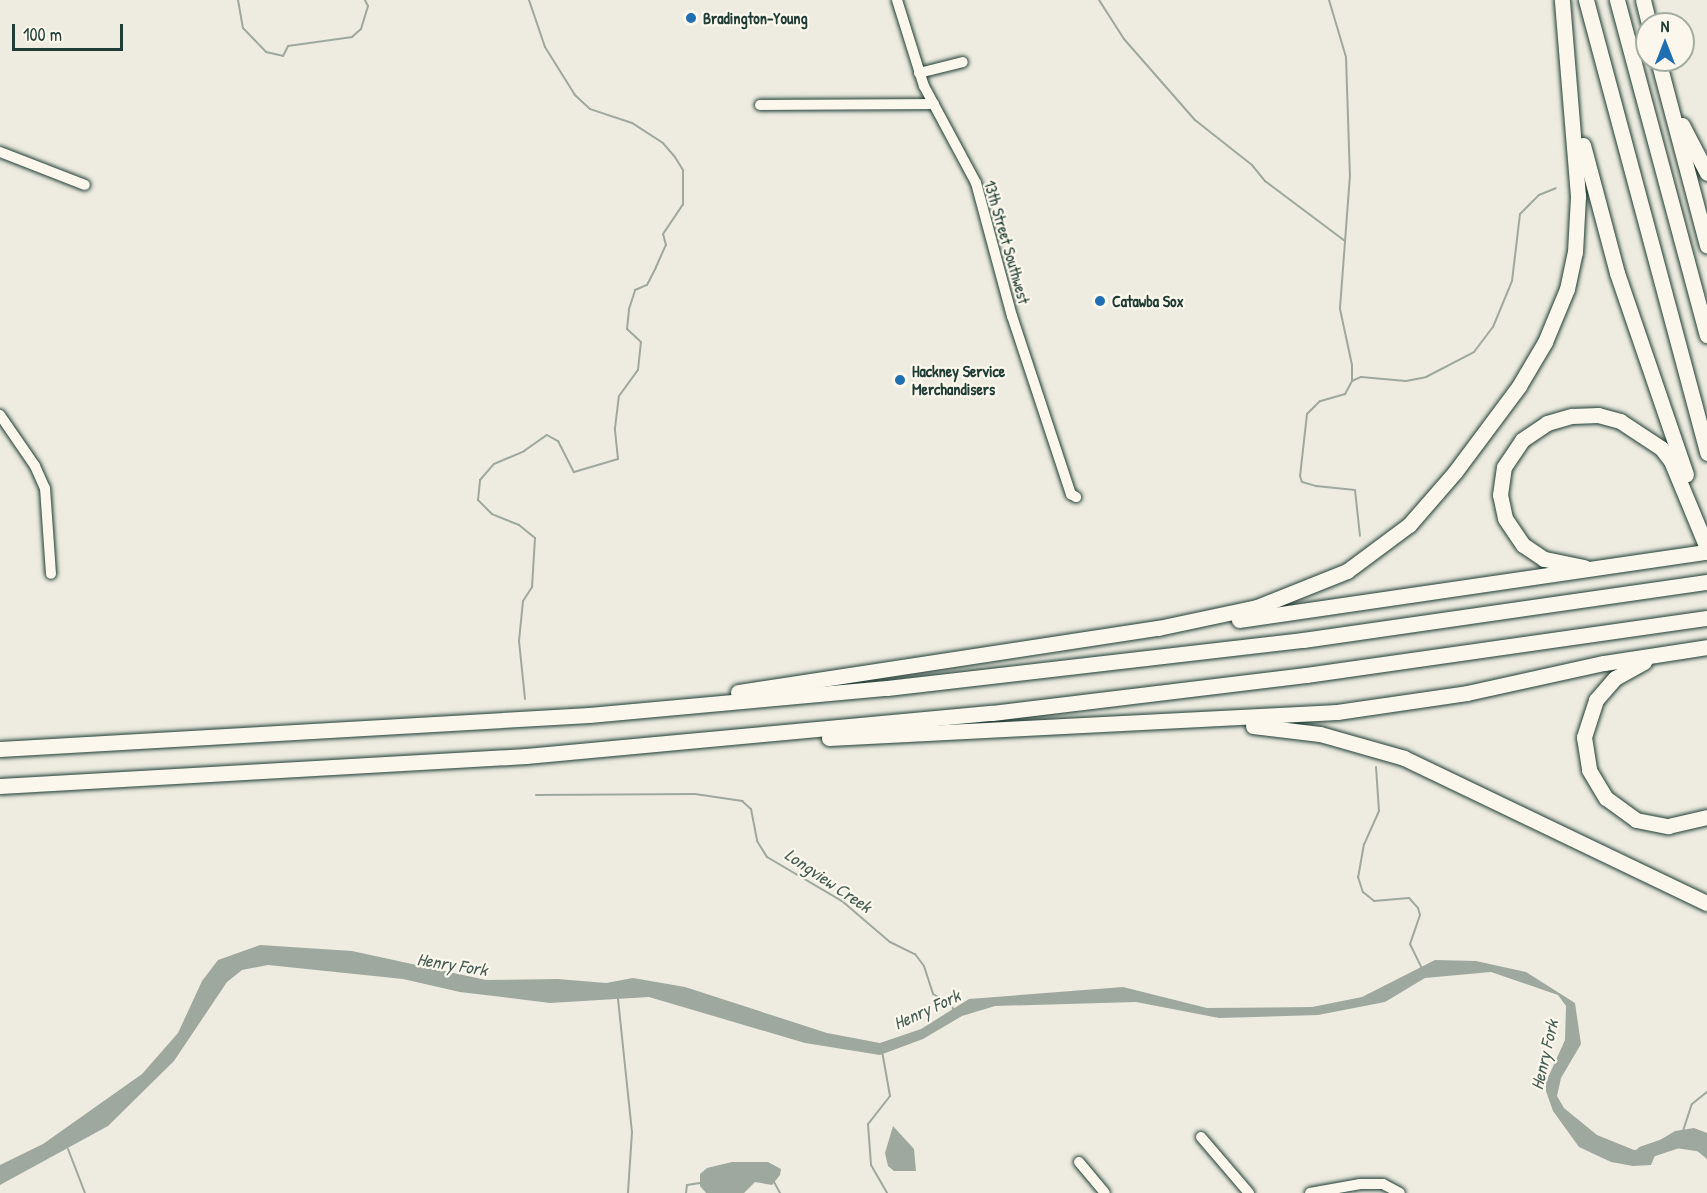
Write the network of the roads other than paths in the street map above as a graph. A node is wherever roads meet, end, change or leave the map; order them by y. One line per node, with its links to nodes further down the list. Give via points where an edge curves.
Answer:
1 (897, 0): 8 (street, 13th Street Southwest)
2 (1562, 0): 9 (highway)
3 (1586, 0): 18 (highway)
4 (1617, 0): 16 (highway)
5 (963, 62): 8 (street)
6 (1662, 72): 15 (highway)
7 (1663, 72): 13 (highway, via 1683,127)
8 (919, 73): 10 (street, 13th Street Southwest)
9 (1573, 99): 20 (highway, via 1606,238 1679,452); 26 (highway, via 1578,221 1567,289 1536,358 1455,472 1409,525 1347,571 1257,608)
10 (934, 104): 11 (street); 19 (street, 13th Street Southwest, via 976,183 1012,316 1071,494)
11 (760, 105)
12 (0, 152): 14 (street)
13 (1707, 174)
14 (85, 185)
15 (1707, 246)
16 (1707, 335)
17 (0, 415): 23 (street, via 35,466 45,488)
18 (1707, 453)
19 (1076, 497)
20 (1700, 530): 21 (highway); 22 (highway, via 1671,461 1645,434 1598,415 1572,416 1547,423 1522,440 1504,467 1500,495 1505,518 1523,545 1544,559)
21 (1707, 550): 22 (highway)
22 (1608, 568): 26 (highway, via 1392,600)
23 (51, 574)
24 (1707, 582): 29 (highway, via 1085,666 887,688)
25 (1707, 618): 31 (highway, via 1196,689)
26 (1158, 628): 29 (highway, via 687,699)
27 (1705, 647): 28 (highway)
28 (1670, 652): 30 (highway, via 1370,709); 34 (highway, via 1626,670 1600,694 1586,723 1586,762 1606,798 1636,820 1668,826)
29 (506, 718): 32 (highway, via 287,735)
30 (1172, 723): 31 (highway, via 778,740); 35 (highway, via 1307,732 1384,751 1454,780)
31 (757, 736): 33 (highway, via 526,756)
32 (0, 749)
33 (0, 786)
34 (1707, 817)
35 (1707, 903)
36 (1201, 1137): 39 (street)
37 (1079, 1162): 38 (street)
38 (1105, 1193)
39 (1249, 1193)
40 (1310, 1193): 41 (street, via 1360,1184 1383,1184)
41 (1400, 1193)

